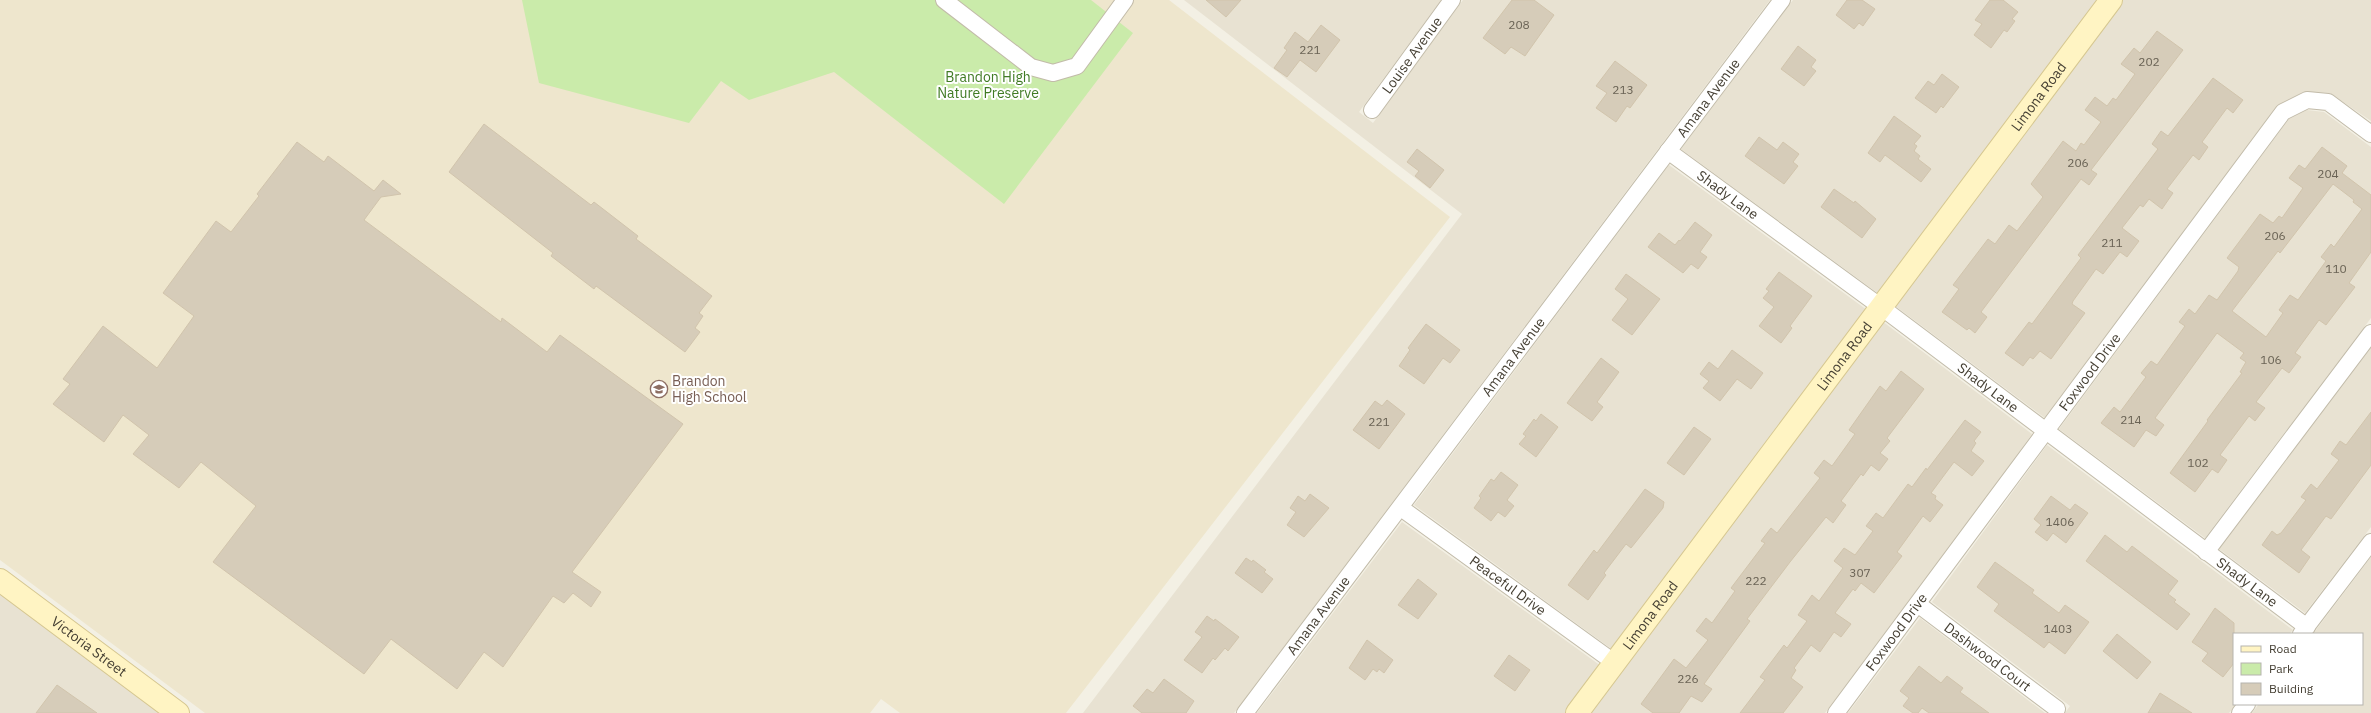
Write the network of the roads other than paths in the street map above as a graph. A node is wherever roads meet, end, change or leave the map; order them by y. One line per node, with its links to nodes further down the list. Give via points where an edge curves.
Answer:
1 (944, 0): 2 (street, via 1031,67 1053,73 1077,66)
2 (1125, 0)
3 (1452, 0): 6 (street, Louise Avenue)
4 (1782, 0): 8 (street, Amana Avenue)
5 (2111, 0): 9 (street, Limona Road)
6 (1372, 110)
7 (2371, 134): 11 (street, Foxwood Drive, via 2328,102 2306,100 2284,112)
8 (1668, 151): 9 (street, Shady Lane); 12 (street, Amana Avenue)
9 (1881, 307): 11 (street, Shady Lane); 18 (street, Limona Road)
10 (2371, 333): 14 (street)
11 (2046, 432): 14 (street, Shady Lane); 16 (street, Foxwood Drive)
12 (1401, 508): 18 (street, Peaceful Drive); 22 (street, Amana Avenue)
13 (2371, 542): 17 (street)
14 (2206, 552): 17 (street, Shady Lane)
15 (0, 580): 21 (street, Victoria Street)
16 (1919, 604): 20 (street, Dashwood Court); 24 (street, Foxwood Drive)
17 (2304, 631)
18 (1615, 664): 23 (street, Limona Road)
19 (2246, 705): 25 (street)
20 (2057, 709)
21 (178, 713)
22 (1245, 713)
23 (1577, 713)
24 (1836, 713)
25 (2240, 713)

